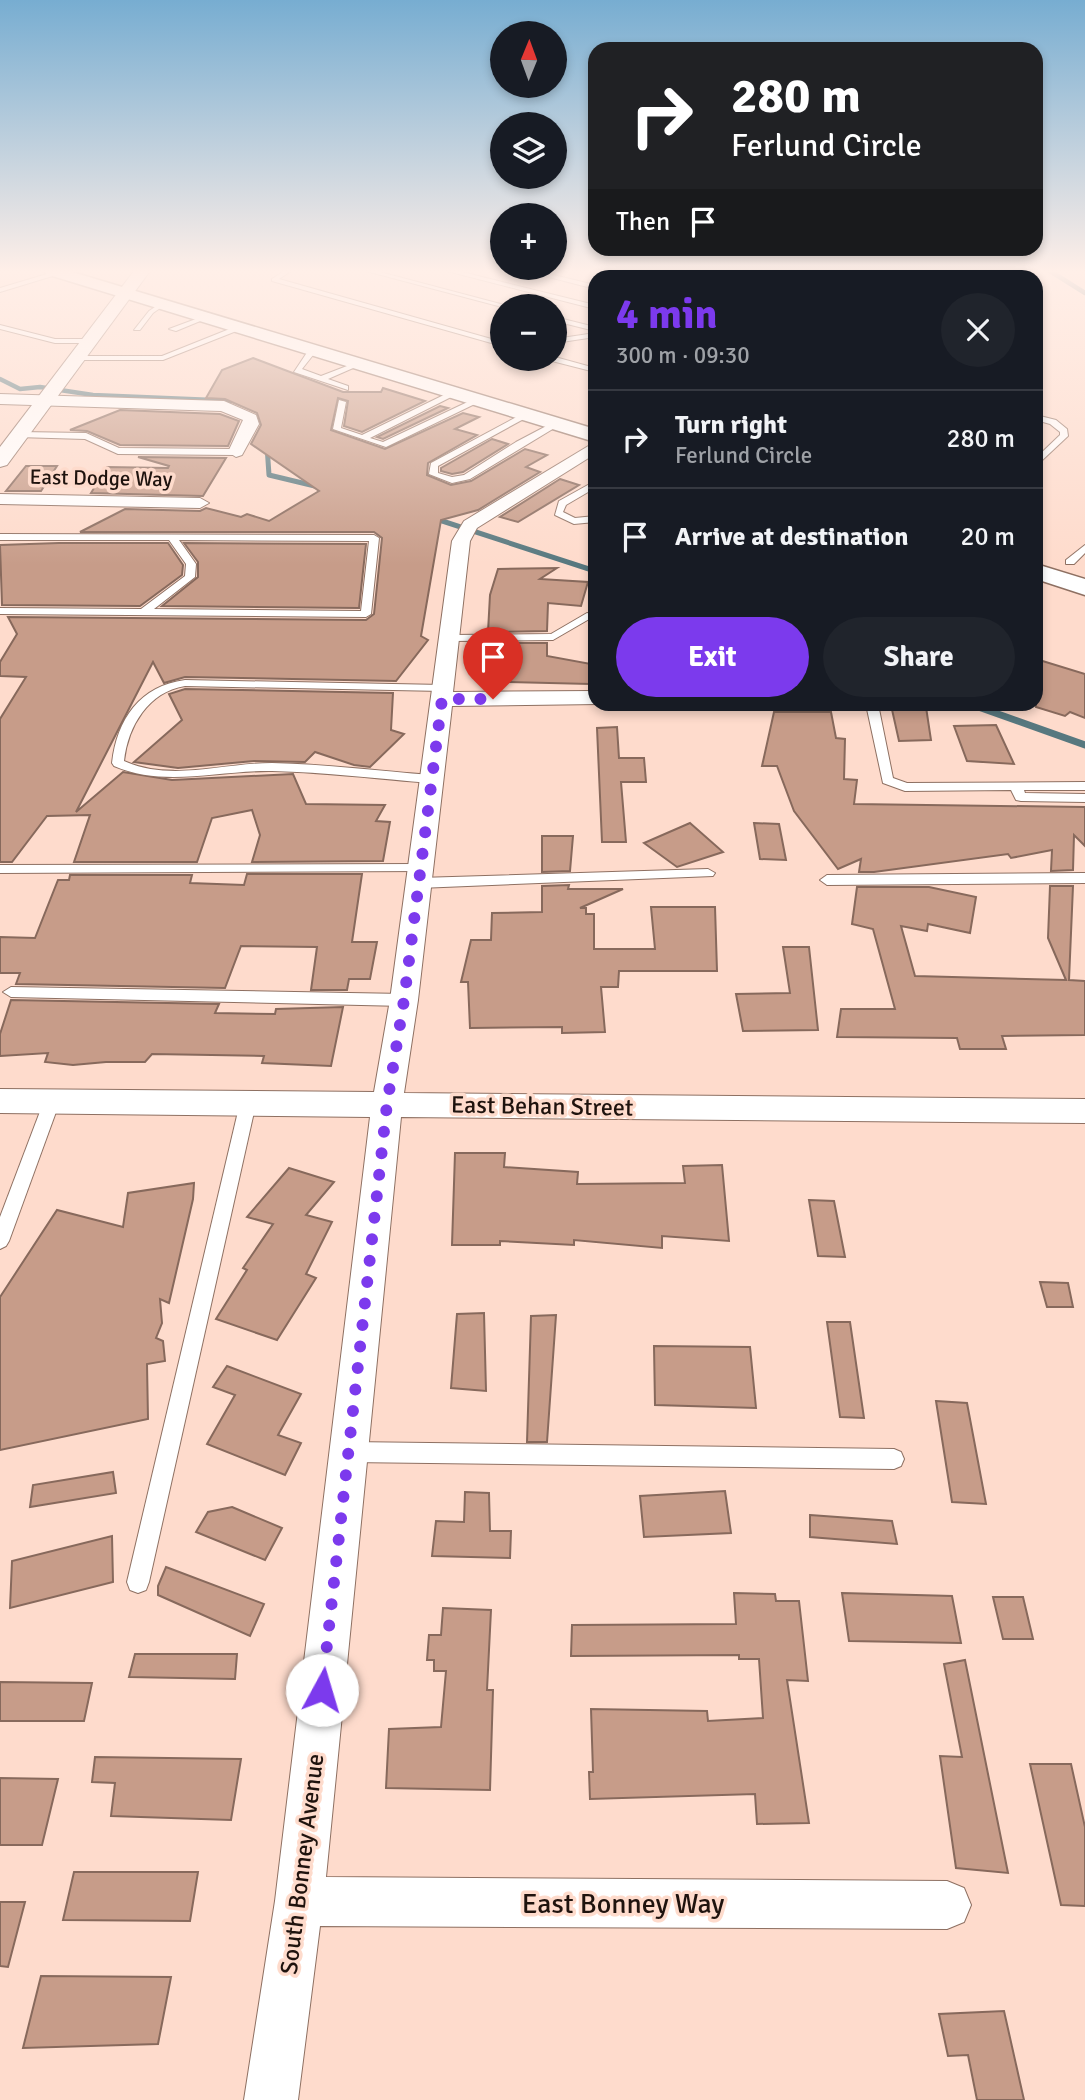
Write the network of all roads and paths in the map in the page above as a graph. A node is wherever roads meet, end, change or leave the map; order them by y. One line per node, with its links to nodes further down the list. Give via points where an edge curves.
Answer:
1 (67, 369): 10 (street)
2 (298, 369): 6 (lane)
3 (344, 369): 6 (lane)
4 (377, 369): 8 (main road)
5 (424, 369): 14 (main road)
6 (321, 379): 7 (lane)
7 (345, 388)
8 (455, 393): 11 (main road); 19 (lane)
9 (0, 399): 10 (street)
10 (45, 399): 18 (street); 23 (street, via 235,409 250,418 251,424)
11 (479, 400): 13 (main road); 19 (lane, via 383,445)
12 (342, 402): 19 (lane, via 337,429)
13 (527, 415): 16 (main road); 16 (lane, via 434,465 433,474 452,480 467,477)
14 (588, 418)
15 (1043, 419): 21 (lane, via 1064,431)
16 (557, 424): 17 (main road)
17 (588, 434)
18 (20, 435): 23 (lane, via 86,436 118,451); 25 (street)
19 (363, 438)
20 (1043, 445): 21 (lane)
21 (1052, 447): 24 (lane)
22 (588, 451): 39 (street, South Bonney Avenue, via 470,525 461,541)
23 (236, 452)
24 (1043, 456)
25 (0, 460)
26 (588, 488): 29 (lane, via 562,503 558,513 574,521)
27 (0, 499): 28 (street, East Dodge Way)
28 (200, 503)
29 (588, 520)
30 (0, 537): 31 (lane)
31 (172, 538): 37 (lane, via 191,564 190,577); 37 (lane, via 374,538 366,614)
32 (1043, 553): 33 (main road)
33 (1080, 559)
34 (1043, 574): 35 (main road)
35 (1085, 587)
36 (0, 611): 37 (lane)
37 (144, 612)
38 (587, 616): 39 (lane, via 553,637)
39 (449, 638): 40 (street, South Bonney Avenue)
40 (442, 693): 41 (street); 43 (street, South Bonney Avenue); 43 (lane, via 185,683 162,688 146,701 119,749 118,763 153,773 251,767)
41 (588, 698)
42 (873, 711): 44 (lane, via 887,780 892,784)
43 (432, 779): 49 (street, South Bonney Avenue)
44 (1014, 786): 45 (lane); 46 (lane, via 1021,797)
45 (1085, 786)
46 (1085, 798)
47 (0, 869): 49 (lane)
48 (708, 873): 49 (lane)
49 (420, 875): 53 (street, South Bonney Avenue)
50 (1085, 878): 51 (lane)
51 (827, 880)
52 (11, 992): 53 (lane)
53 (404, 1000): 57 (street, South Bonney Avenue)
54 (0, 1101): 55 (street, East Behan Street)
55 (52, 1101): 56 (street, East Behan Street); 59 (lane)
56 (248, 1102): 57 (street, East Behan Street); 62 (lane)
57 (387, 1104): 58 (street, East Behan Street); 60 (street, South Bonney Avenue)
58 (1085, 1111)
59 (0, 1241)
60 (349, 1452): 61 (lane); 63 (street, South Bonney Avenue)
61 (894, 1459)
62 (138, 1582)
63 (299, 1901): 64 (street, East Bonney Way); 65 (street, South Bonney Avenue)
64 (947, 1905)
65 (271, 2100)

